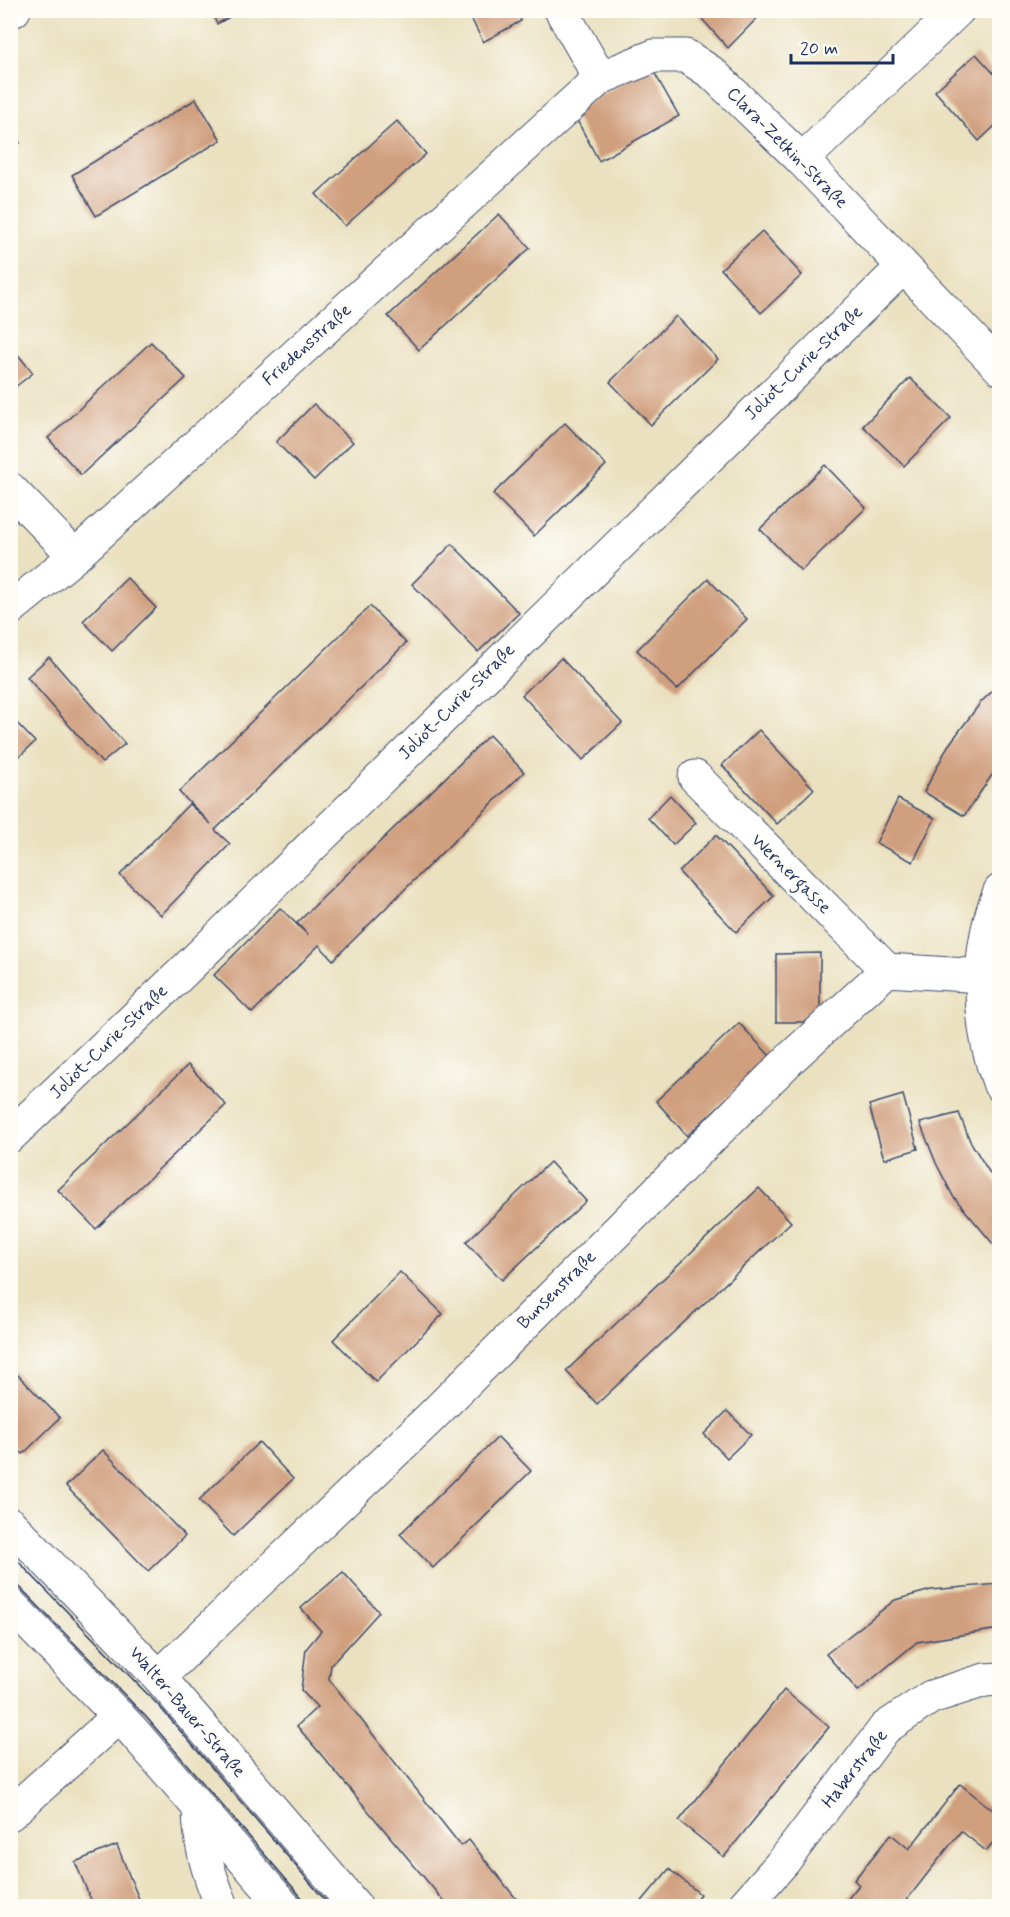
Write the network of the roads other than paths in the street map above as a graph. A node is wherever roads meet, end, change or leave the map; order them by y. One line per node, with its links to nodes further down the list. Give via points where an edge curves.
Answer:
1 (561, 10): 3 (street)
2 (958, 10): 4 (street)
3 (600, 78): 4 (street, Clara-Zetkin-Straße, via 654,56 686,56 712,73); 8 (street, Friedensstraße)
4 (802, 160): 5 (street, Clara-Zetkin-Straße)
5 (902, 268): 6 (street, Clara-Zetkin-Straße); 15 (street, Joliot-Curie-Straße, via 182,974)
6 (999, 368)
7 (10, 489): 8 (street)
8 (75, 556): 9 (street, Friedensstraße)
9 (10, 609)
10 (695, 777): 12 (street, Wernergasse)
11 (999, 891): 13 (street)
12 (887, 970): 13 (street); 18 (street, Bunsenstraße, via 792,1057 430,1418)
13 (983, 975): 14 (street, via 981,1006)
14 (999, 1085)
15 (10, 1136)
16 (10, 1524): 18 (street, Walter-Bauer-Straße)
17 (10, 1604): 20 (street)
18 (159, 1677): 25 (street, Walter-Bauer-Straße)
19 (999, 1679): 26 (street, Haberstraße, via 931,1697 885,1728 784,1862)
20 (119, 1716): 21 (street); 22 (street)
21 (199, 1807): 23 (street, via 204,1858); 24 (street)
22 (10, 1814)
23 (222, 1906)
24 (284, 1906)
25 (355, 1906)
26 (744, 1906)

